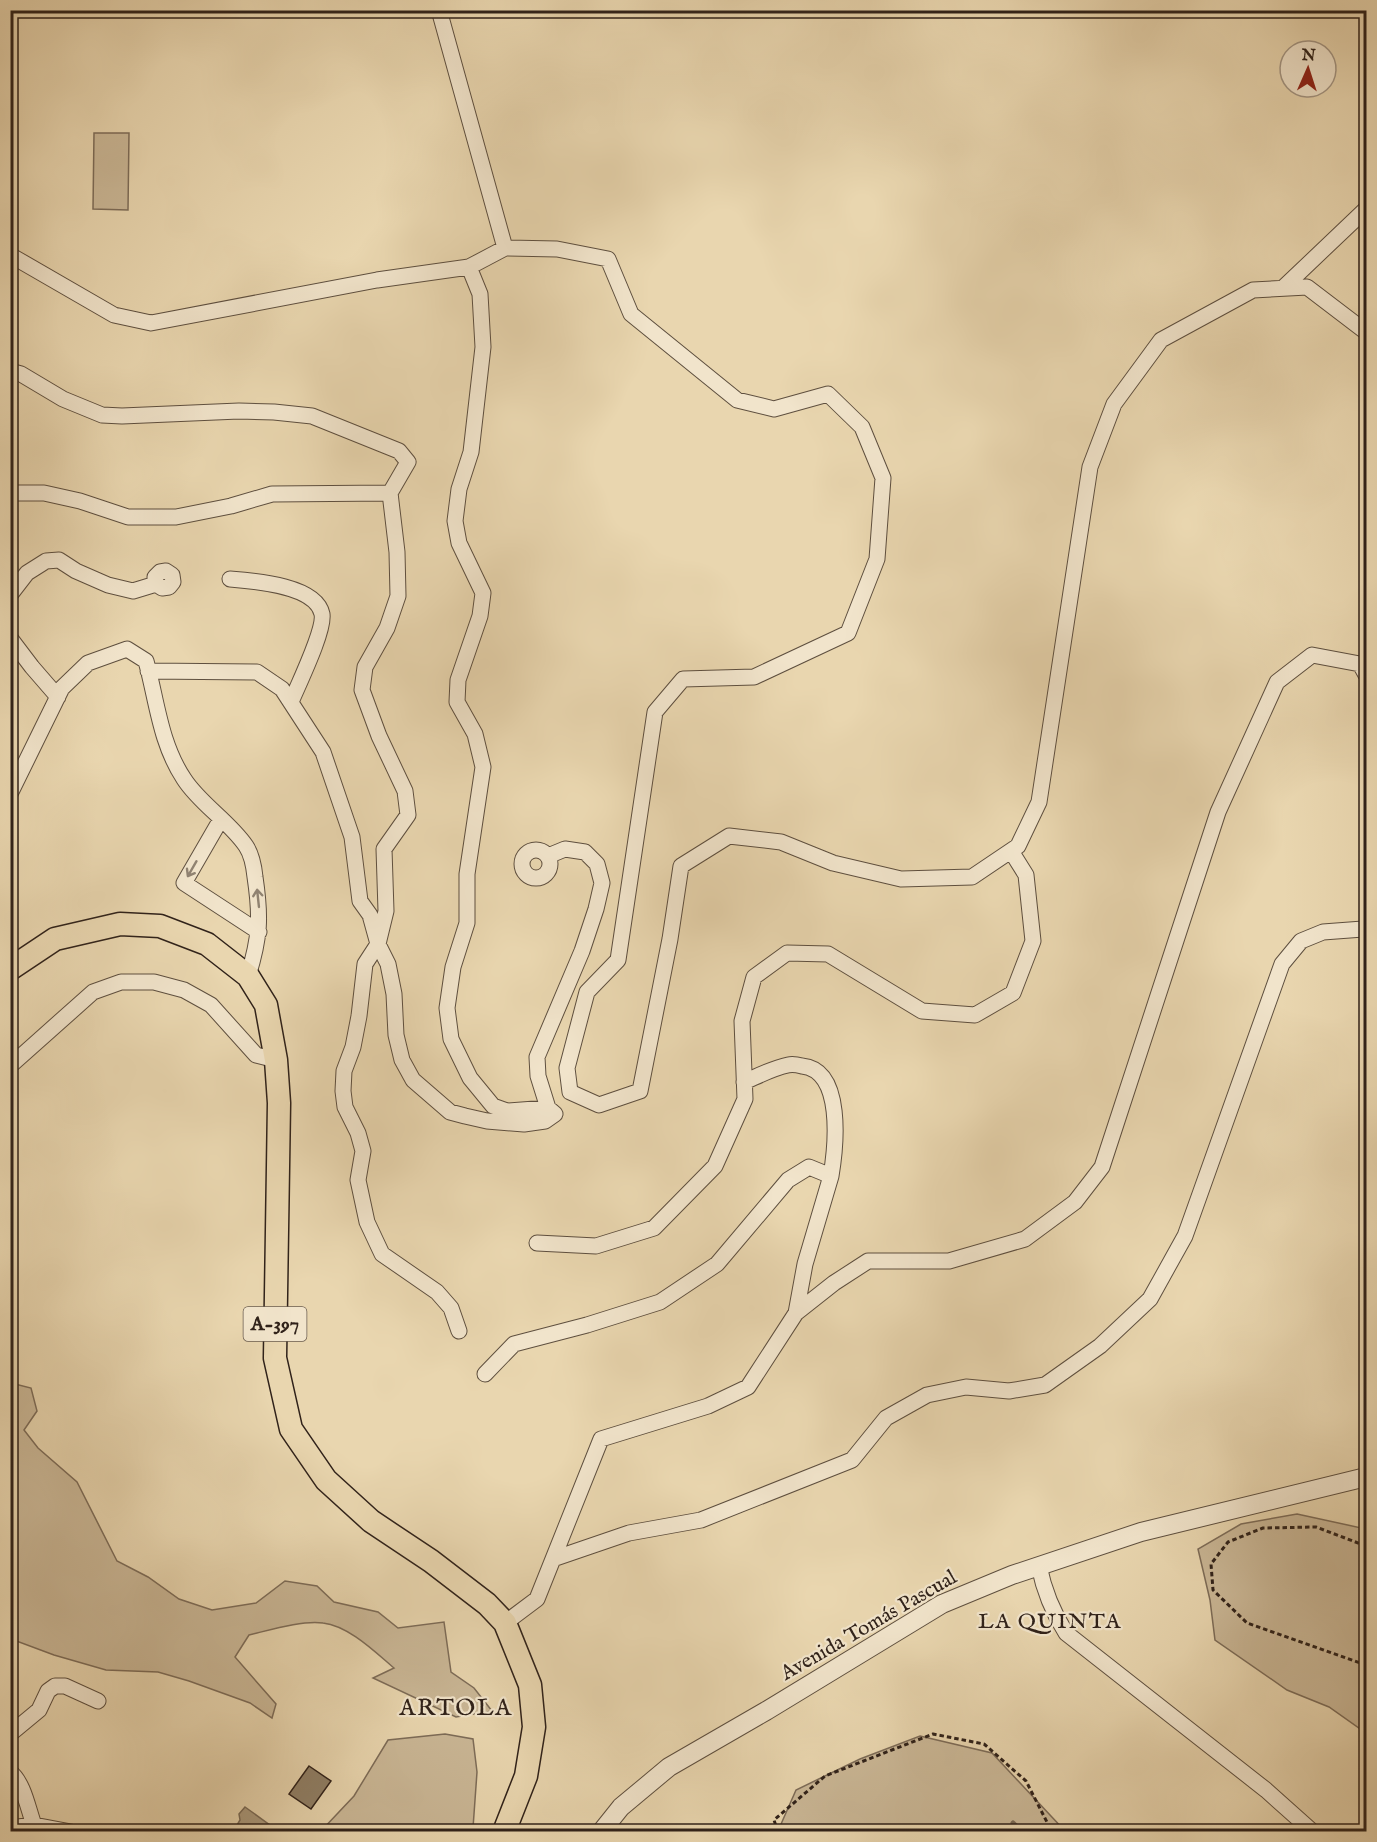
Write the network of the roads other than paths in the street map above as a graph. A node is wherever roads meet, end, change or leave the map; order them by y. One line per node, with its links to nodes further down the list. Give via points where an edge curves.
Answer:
1 (439, 10): 3 (street)
2 (1366, 209): 6 (street)
3 (505, 248): 5 (street); 21 (street, via 557,249 608,259 631,314 737,400 774,409 828,394 862,427 882,478 876,559 848,633 754,677 683,679 656,712 618,960 587,992 567,1068 570,1092 599,1105 640,1091 681,866 729,836 781,842 833,863 901,879 972,877)
4 (10, 255): 5 (street, via 114,315 151,323 377,280)
5 (469, 267): 31 (street, via 480,294 483,347 471,452 459,489 455,520 459,543 483,593 480,616 458,680 458,702 475,734 483,767 467,874 467,923 453,967 447,1008 452,1040 470,1078 493,1106 507,1111)
6 (1283, 288): 7 (street, via 1307,287); 21 (street, via 1253,290 1161,340 1114,404 1090,467 1039,802 1018,846)
7 (1366, 332)
8 (10, 371): 10 (street, via 102,415 239,411 312,416 399,451 408,462)
9 (10, 493): 10 (street, via 44,493 128,517 176,517 272,495)
10 (390, 493): 25 (street, via 398,596 387,628 365,667 362,690 405,791 408,815 384,849 386,911)
11 (230, 579): 18 (street, via 296,590 316,602 322,615 315,647)
12 (156, 584): 13 (street, via 133,591 108,585 53,560 27,573)
13 (10, 595)
14 (10, 638): 17 (street)
15 (148, 670): 17 (street, via 146,661 127,649 88,663); 18 (street, via 257,672 282,689); 20 (street, via 166,747 184,780)
16 (1366, 675): 34 (street, via 1360,664 1312,656 1277,682 1218,812 1102,1167 1075,1202 1024,1239 949,1262 868,1261)
17 (58, 697): 19 (street)
18 (291, 702): 25 (street, via 323,752 352,837 360,901 370,915)
19 (10, 794)
20 (221, 819): 24 (street, one-way to 20, via 253,863 247,847); 24 (street, one-way to 24, via 184,884)
21 (1011, 851): 30 (street, via 1026,875 1033,940 1013,993 975,1015 922,1011 828,954 788,953 753,977 742,1021)
22 (548, 856): 31 (street, via 565,849 585,852 597,864 602,883 582,951 537,1057 538,1076)
23 (1366, 931): 38 (street, via 1323,932 1301,941 1282,964 1185,1236 1150,1299 1100,1346 1045,1384 1009,1391 966,1387 927,1395 886,1418 852,1460 701,1520 629,1533)
24 (259, 932): 27 (street)
25 (378, 944): 31 (street, via 388,964 402,1060 419,1086 450,1112 487,1121 545,1121 555,1114); 35 (street, via 365,964 353,1047 344,1071 345,1107 363,1151 360,1193 367,1222 382,1254 437,1292 451,1308)
26 (10, 969): 27 (main road, A-397, via 55,939 120,924 160,926 207,944)
27 (248, 976): 28 (main road, A-397, via 266,1005)
28 (276, 1060): 29 (street, via 256,1055 211,1005 184,990 154,982 122,982 93,992); 40 (main road, A-397, via 279,1102 275,1358 291,1429 326,1480 371,1521 440,1568)
29 (10, 1066)
30 (744, 1082): 32 (street, via 790,1064 812,1067 825,1077 835,1123); 33 (street, via 745,1099 715,1166 654,1228 596,1246)
31 (548, 1108)
32 (831, 1176): 34 (street, via 805,1264); 36 (street, via 808,1167 788,1180 717,1264 660,1302 514,1344)
33 (537, 1243)
34 (796, 1313): 38 (street, via 748,1387 708,1406 601,1439)
35 (459, 1331)
36 (485, 1374)
37 (1366, 1477): 39 (street, Avenida Tomás Pascual, via 1141,1532)
38 (553, 1558): 40 (street, via 537,1599)
39 (1039, 1566): 48 (street, Avenida Tomás Pascual, via 942,1604 669,1767 621,1807); 49 (street, via 1044,1590 1066,1633 1266,1790)
40 (505, 1623): 47 (main road, A-397, via 530,1685 534,1727 526,1776)
41 (98, 1701): 42 (street, via 65,1686 55,1686 48,1691 39,1710)
42 (10, 1734)
43 (10, 1773): 44 (street, via 24,1794)
44 (34, 1825): 45 (street); 46 (street)
45 (10, 1828)
46 (71, 1832)
47 (504, 1832)
48 (601, 1832)
49 (1313, 1832)

